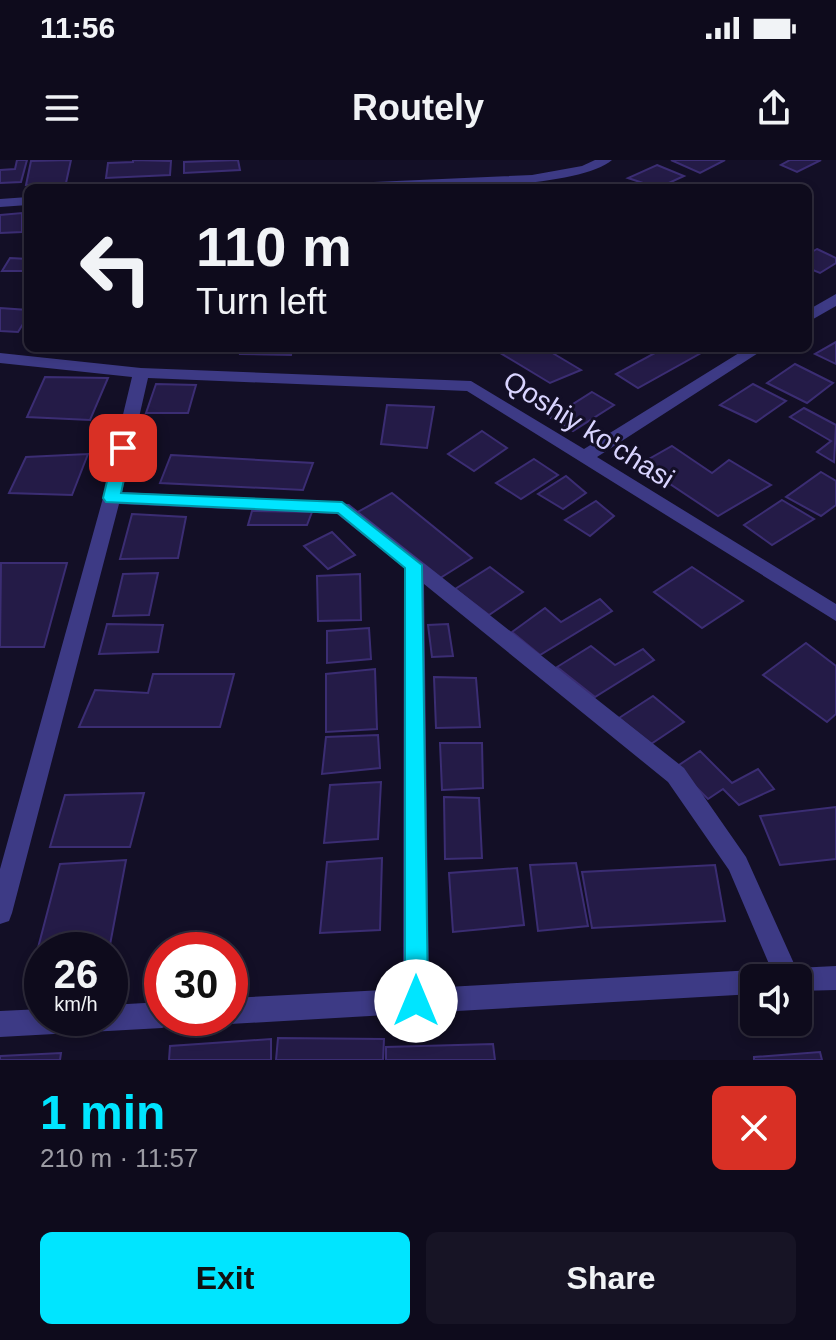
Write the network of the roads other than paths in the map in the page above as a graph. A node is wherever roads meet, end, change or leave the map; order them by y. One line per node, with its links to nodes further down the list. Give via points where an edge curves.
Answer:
1 (605, 160): 2 (street)
2 (545, 176): 3 (street); 4 (street)
3 (400, 184)
4 (560, 184)
5 (24, 201): 6 (street)
6 (0, 203)
7 (836, 299): 8 (street)
8 (812, 311)
9 (812, 312): 10 (street)
10 (836, 322)
11 (752, 352): 14 (street)
12 (0, 358): 13 (street, Qoshiy ko'chasi)
13 (141, 373): 14 (street, Qoshiy ko'chasi, via 471,386); 15 (street)
14 (584, 457): 17 (street, Qoshiy ko'chasi)
15 (112, 498): 16 (street, via 342,508); 18 (street)
16 (414, 565): 19 (street, via 676,775 738,864); 23 (street)
17 (836, 614)
18 (0, 913)
19 (782, 964)
20 (836, 978): 21 (street)
21 (812, 979)
22 (740, 983): 23 (street)
23 (416, 1001): 24 (street)
24 (248, 1010)
25 (24, 1023): 26 (street)
26 (0, 1024)

